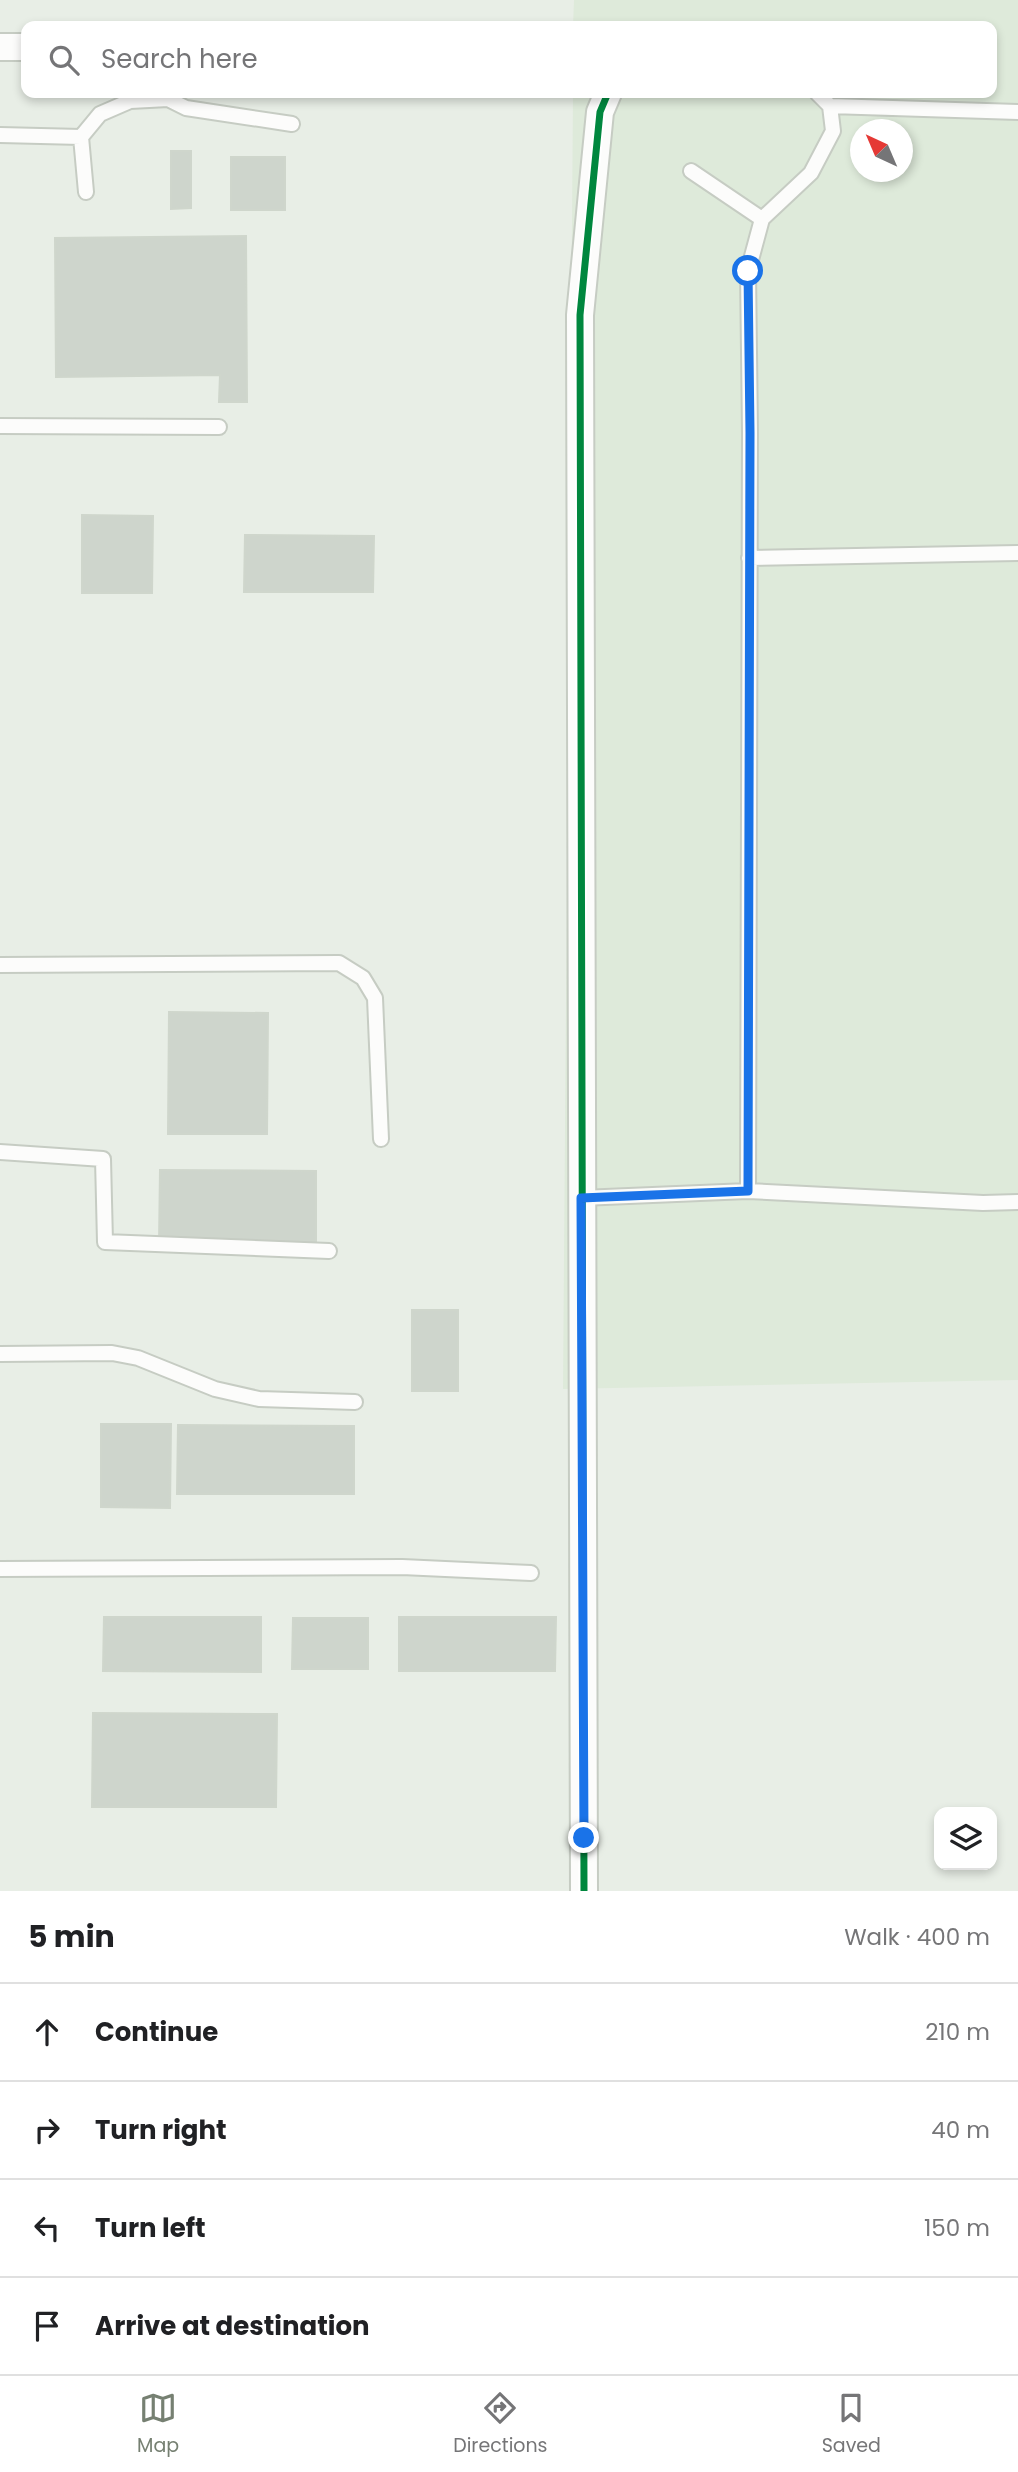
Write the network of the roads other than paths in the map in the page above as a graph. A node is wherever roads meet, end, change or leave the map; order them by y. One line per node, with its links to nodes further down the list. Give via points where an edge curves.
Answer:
1 (0, 47): 2 (street)
2 (21, 47)
3 (606, 98): 21 (street, via 600,112 580,315)
4 (822, 98): 5 (lane)
5 (830, 106): 6 (lane); 12 (lane, via 833,131 811,173)
6 (1018, 112)
7 (292, 124): 9 (lane, via 187,108 168,99 130,101 100,114)
8 (0, 135): 9 (lane)
9 (80, 137): 11 (lane)
10 (691, 172): 12 (lane)
11 (86, 192)
12 (762, 219): 16 (lane, via 748,271)
13 (0, 426): 14 (lane)
14 (219, 426)
15 (1018, 553): 16 (lane)
16 (749, 558): 20 (lane)
17 (0, 965): 18 (lane, via 339,963 363,978 375,998)
18 (381, 1139)
19 (0, 1152): 23 (lane, via 103,1159 105,1242)
20 (748, 1191): 21 (lane); 22 (lane)
21 (581, 1198): 28 (street)
22 (1018, 1202)
23 (330, 1251)
24 (0, 1354): 25 (lane, via 112,1353 215,1389 259,1399)
25 (355, 1402)
26 (0, 1569): 27 (lane, via 402,1567)
27 (531, 1573)
28 (584, 1891)

